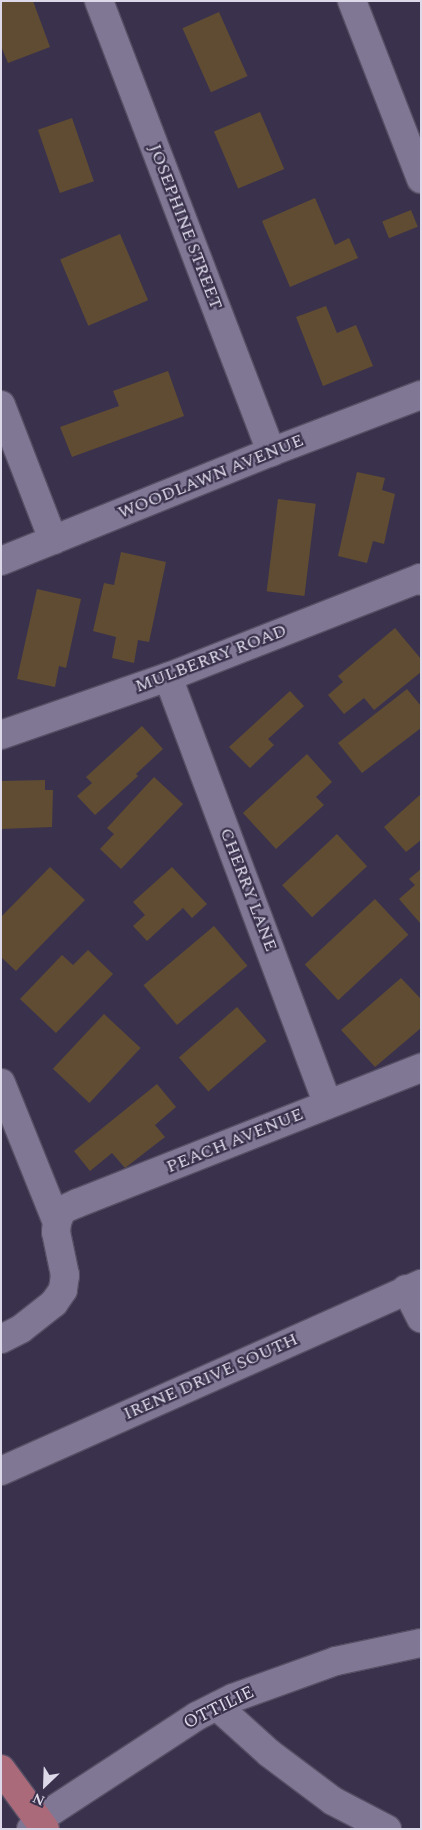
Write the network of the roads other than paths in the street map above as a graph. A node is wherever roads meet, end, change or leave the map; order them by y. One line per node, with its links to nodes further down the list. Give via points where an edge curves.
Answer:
1 (99, 1): 6 (street, JOSEPHINE STREET)
2 (352, 1): 3 (street)
3 (421, 179)
4 (421, 395): 6 (street, WOODLAWN AVENUE)
5 (1, 405): 7 (street)
6 (271, 452): 7 (street, WOODLAWN AVENUE)
7 (54, 540): 8 (street, WOODLAWN AVENUE)
8 (1, 561)
9 (420, 579): 10 (street, MULBERRY ROAD)
10 (168, 677): 11 (street, MULBERRY ROAD); 14 (street, CHERRY LANE)
11 (1, 735)
12 (421, 1068): 14 (street, PEACH AVENUE)
13 (1, 1083): 15 (street)
14 (328, 1104): 15 (street, PEACH AVENUE, via 78,1203 62,1210)
15 (57, 1222): 18 (street, via 65,1275 63,1290 54,1304)
16 (413, 1287): 17 (street); 19 (street, IRENE DRIVE SOUTH)
17 (421, 1318)
18 (1, 1340)
19 (1, 1471)
20 (421, 1644): 21 (street, OTTILIE, via 336,1660)
21 (217, 1706): 23 (street, OTTILIE, via 197,1716); 24 (street, via 269,1753 333,1801)
22 (1, 1770): 23 (main road)
23 (38, 1826)
24 (387, 1829)

